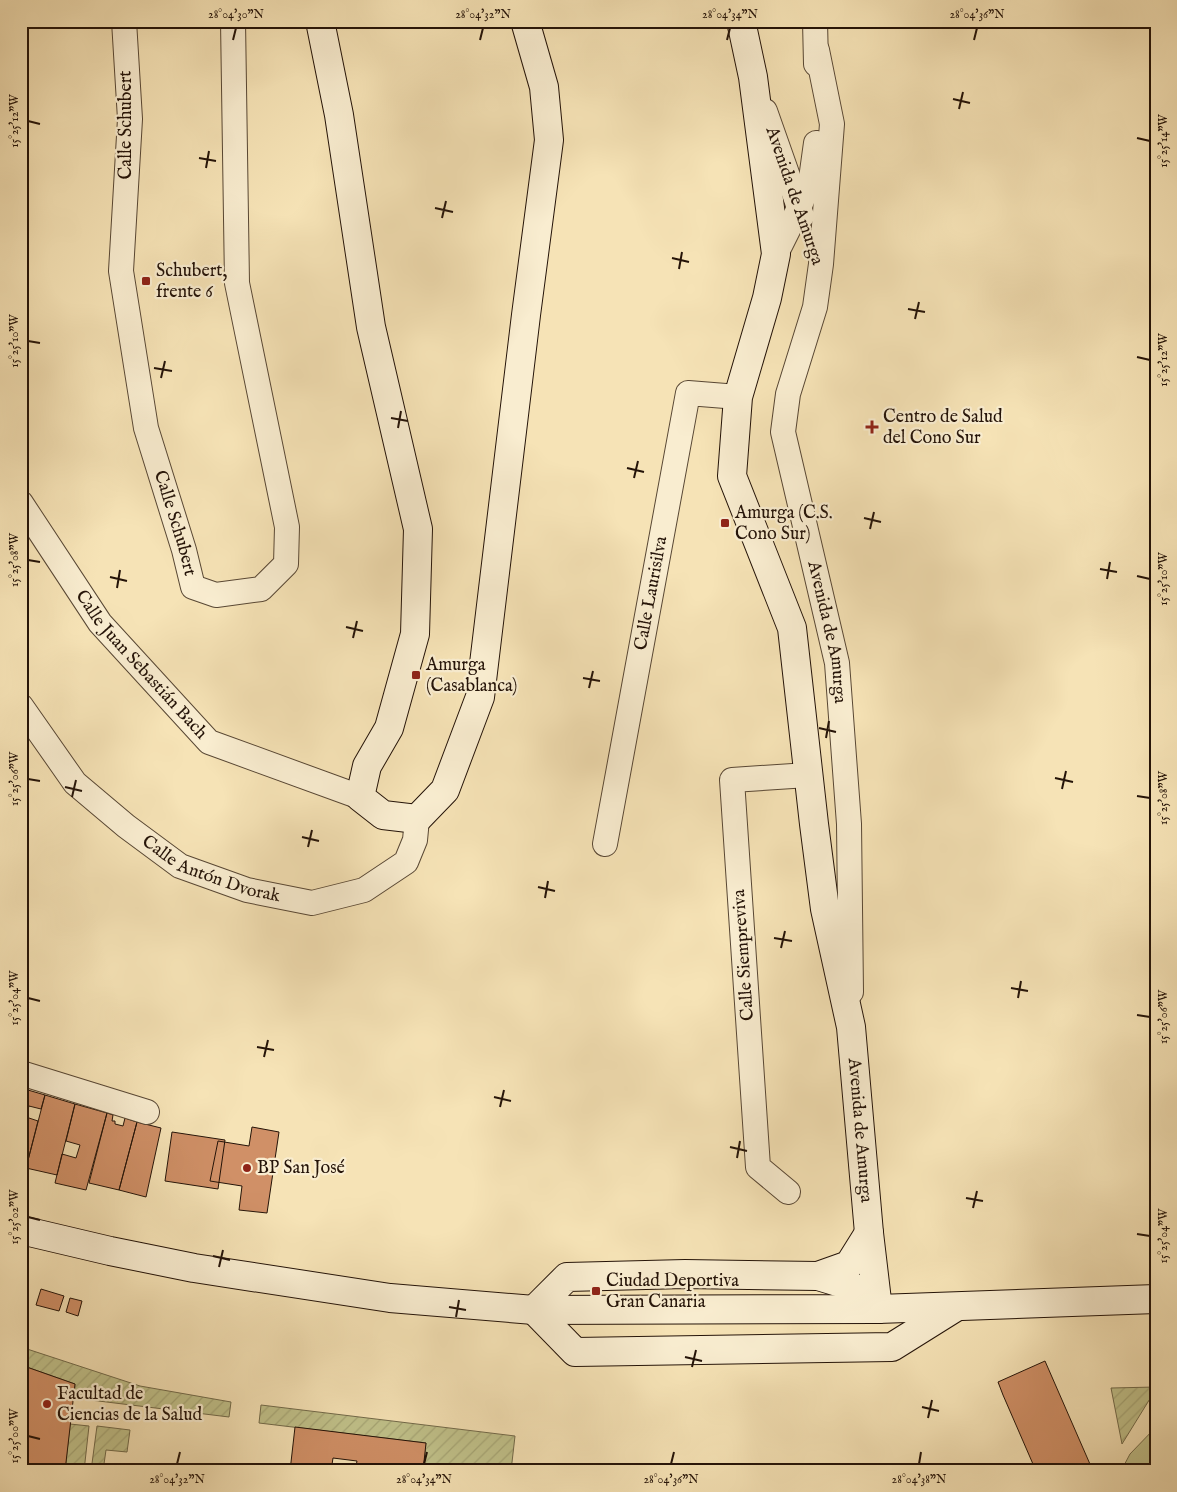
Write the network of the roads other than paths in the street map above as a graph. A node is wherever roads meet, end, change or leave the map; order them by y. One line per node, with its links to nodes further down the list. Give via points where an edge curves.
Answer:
1 (124, 21): 2 (street, Calle Schubert, via 130,119 121,272 146,428 193,587 216,596 261,589 286,564 287,527 236,283)
2 (233, 21)
3 (320, 21): 18 (street, via 339,115 371,327 418,530 415,634 389,728 367,766)
4 (525, 21): 19 (street, via 544,87 549,140 480,697 444,790)
5 (741, 21): 8 (street, Avenida de Amurga)
6 (815, 21): 7 (street)
7 (817, 50): 9 (street); 13 (street, via 832,124)
8 (753, 77): 10 (street, Avenida de Amurga); 12 (street, Avenida de Amurga)
9 (816, 142): 10 (street); 11 (street, via 811,179)
10 (781, 157): 11 (street, Avenida de Amurga)
11 (799, 208): 12 (street); 13 (street, Avenida de Amurga)
12 (776, 254): 14 (street, Avenida de Amurga, via 767,298)
13 (821, 264): 21 (street, Avenida de Amurga, via 815,306 788,394 783,432 837,664 849,824)
14 (738, 398): 17 (street, Avenida de Amurga, via 732,476 792,628); 20 (street, Calle Laurisilva, via 688,394)
15 (21, 503): 18 (street, Calle Juan Sebastián Bach, via 100,623 209,742)
16 (21, 706): 19 (street, Calle Antón Dvorak, via 75,783 126,826 180,866 247,890 312,903 364,890 406,862 415,840)
17 (808, 775): 21 (street, Avenida de Amurga, via 825,909); 24 (street, Calle Siempreviva, via 732,780 758,1167)
18 (360, 797): 19 (street, via 383,816)
19 (417, 819)
20 (605, 844)
21 (851, 1027): 26 (street, Avenida de Amurga)
22 (21, 1073): 23 (street)
23 (147, 1112)
24 (788, 1192)
25 (21, 1230): 31 (street, via 194,1268 390,1298)
26 (869, 1233): 27 (street, via 849,1265); 30 (street, Avenida de Amurga)
27 (818, 1276): 30 (street, via 851,1286); 31 (street, via 685,1274 567,1277)
28 (1156, 1299): 29 (street)
29 (958, 1305): 30 (street); 32 (street, via 892,1347)
30 (878, 1309): 31 (street); 32 (street)
31 (534, 1310): 32 (street, via 575,1352)
32 (827, 1349)

